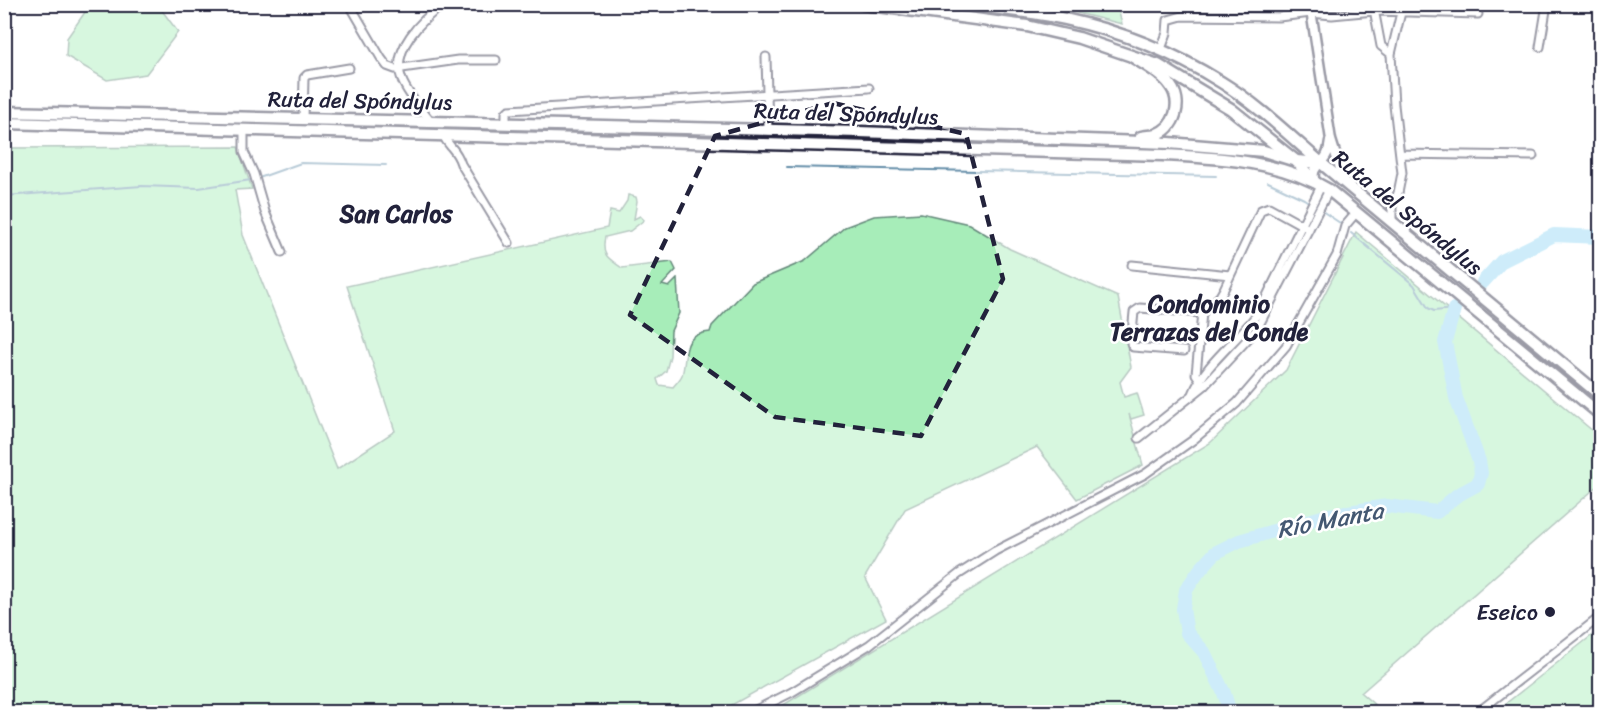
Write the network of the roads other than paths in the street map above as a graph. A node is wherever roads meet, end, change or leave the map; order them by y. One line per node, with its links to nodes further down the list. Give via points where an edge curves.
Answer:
1 (444, 4): 19 (street, via 414,32 400,54)
2 (863, 4): 16 (main road, via 1027,26 1079,38)
3 (961, 4): 13 (main road, via 1064,18)
4 (1447, 4): 10 (street)
5 (1547, 4): 12 (street)
6 (350, 5): 19 (street, via 387,66)
7 (1374, 8): 8 (street); 9 (street, via 1332,15); 14 (street, via 1381,46)
8 (1401, 8): 10 (street); 14 (street)
9 (1310, 9): 13 (street, via 1279,17 1176,17 1168,20); 30 (street)
10 (1446, 13): 11 (street)
11 (1478, 14)
12 (1540, 47)
13 (1161, 49): 35 (main road, via 1223,83)
14 (1391, 54): 32 (street)
15 (766, 57): 21 (street)
16 (1132, 57): 31 (main road, via 1170,84 1176,98 1175,117 1156,135); 34 (main road, via 1158,65 1211,96)
17 (496, 60): 19 (street, via 458,60)
18 (350, 68): 23 (street, via 304,78)
19 (399, 69): 25 (street, via 413,98)
20 (869, 88): 21 (street)
21 (767, 95): 26 (street, via 509,110); 28 (street)
22 (4, 112): 23 (main road, Ruta del Spóndylus)
23 (303, 119): 25 (main road, Ruta del Spóndylus)
24 (4, 123): 27 (main road, Ruta del Spóndylus)
25 (432, 123): 26 (main road, Ruta del Spóndylus)
26 (506, 124): 28 (main road, Ruta del Spóndylus)
27 (244, 129): 29 (main road, Ruta del Spóndylus); 43 (street, via 244,152)
28 (768, 130): 31 (main road, Ruta del Spóndylus)
29 (443, 135): 37 (main road, Ruta del Spóndylus, via 1173,155 1249,161); 42 (street, via 457,152)
30 (1330, 140): 35 (street, via 1328,154); 36 (street)
31 (1108, 141): 34 (main road, Ruta del Spóndylus, via 1223,146 1264,151)
32 (1400, 154): 33 (street); 39 (street, via 1402,173)
33 (1533, 156)
34 (1296, 161): 35 (main road, Ruta del Spóndylus); 37 (main road)
35 (1321, 163): 36 (main road, Ruta del Spóndylus); 37 (street, via 1313,173)
36 (1344, 181): 39 (main road, Ruta del Spóndylus)
37 (1322, 186): 38 (main road, Ruta del Spóndylus); 40 (street); 41 (street, via 1320,208)
38 (1356, 213): 53 (main road, Ruta del Spóndylus); 56 (street, via 1345,226 1337,255 1286,346 1237,403 1193,440 1145,474 977,562 869,645)
39 (1392, 220): 52 (main road, Ruta del Spóndylus)
40 (1300, 225): 41 (street); 44 (street); 47 (street, via 1269,207 1262,208)
41 (1309, 229): 45 (street)
42 (509, 243)
43 (282, 252)
44 (1283, 261): 45 (street); 48 (street)
45 (1291, 264): 48 (street)
46 (1132, 266): 47 (street)
47 (1230, 274): 49 (street, via 1220,296)
48 (1270, 297): 51 (street, via 1254,327)
49 (1202, 313): 50 (street, via 1140,308 1134,312 1133,347); 51 (street, via 1196,375)
50 (1184, 351)
51 (1201, 383): 54 (street, via 1192,397)
52 (1600, 395)
53 (1600, 414)
54 (1139, 438)
55 (1600, 617): 57 (street)
56 (752, 712)
57 (1478, 712)

